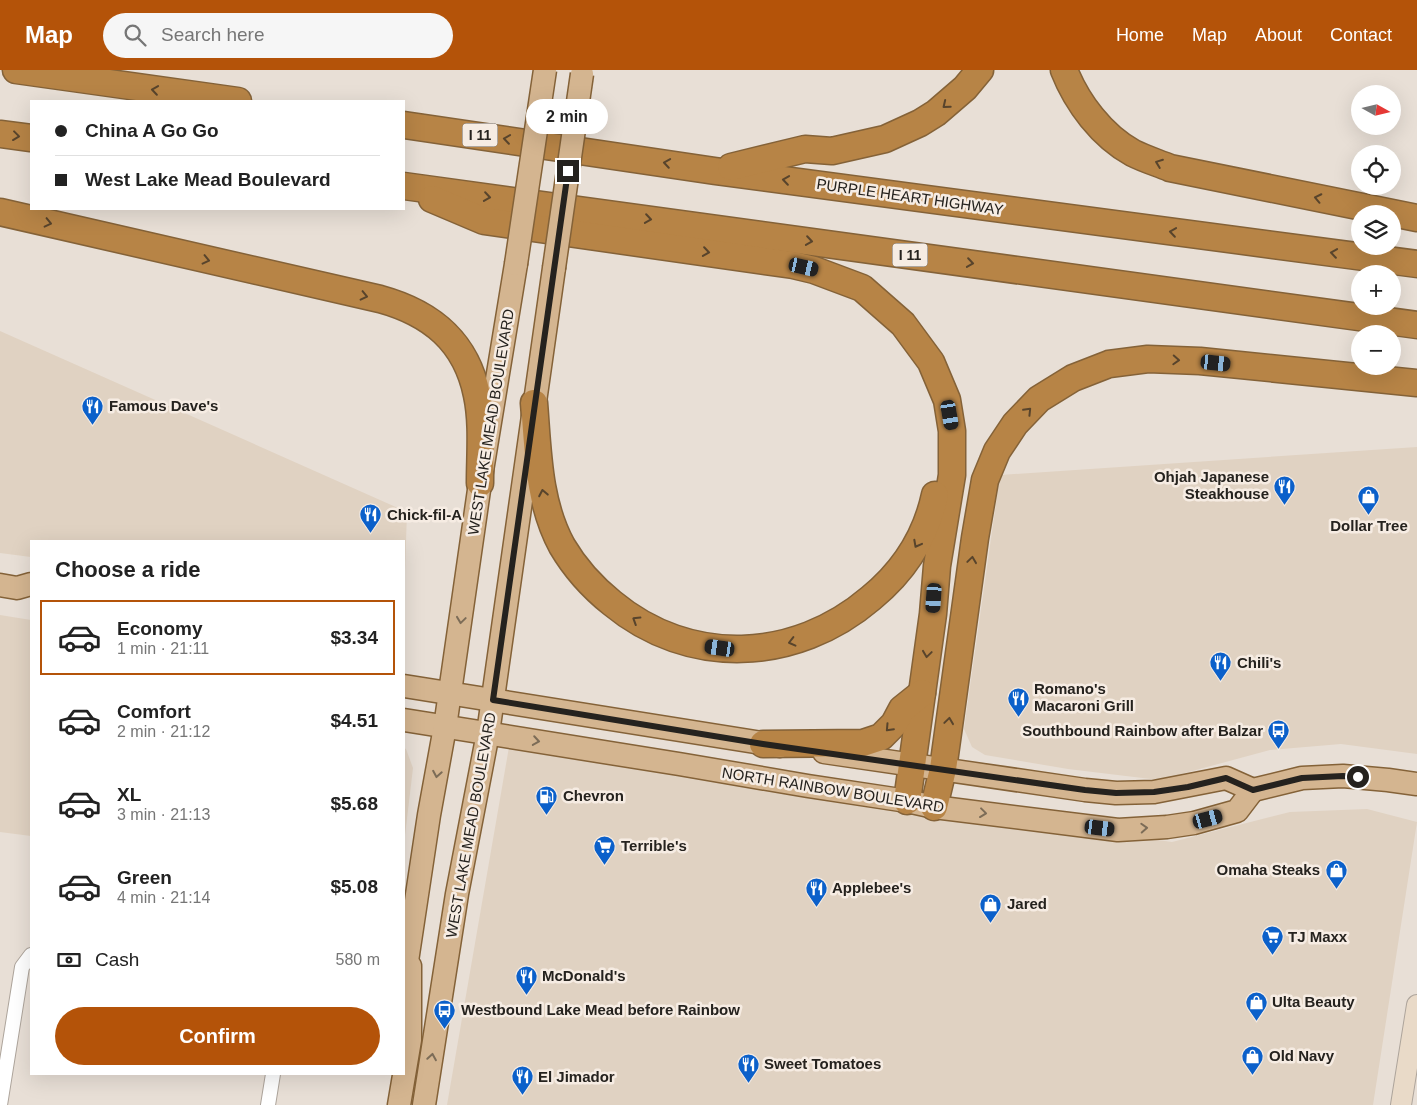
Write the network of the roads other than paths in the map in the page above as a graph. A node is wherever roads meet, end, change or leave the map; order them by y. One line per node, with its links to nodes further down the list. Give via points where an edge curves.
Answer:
1 (16, 70): 6 (highway, one-way to 1)
2 (545, 70): 20 (main road, WEST LAKE MEAD BOULEVARD, bridge)
3 (980, 70): 10 (highway, one-way to 10, via 936,113 894,136 832,151 805,149)
4 (1064, 70): 14 (highway, one-way to 4, via 1170,168 1134,154 1107,135 1086,110)
5 (582, 72): 19 (main road, WEST LAKE MEAD BOULEVARD, bridge)
6 (231, 100)
7 (405, 125): 10 (highway, PURPLE HEART HIGHWAY / I 11, one-way to 7)
8 (0, 134): 9 (highway, one-way to 9)
9 (30, 138)
10 (716, 171): 15 (highway, PURPLE HEART HIGHWAY / I 11, one-way to 10)
11 (405, 186): 16 (highway, one-way to 16, via 484,221 793,265)
12 (405, 186): 17 (highway, I 11, one-way to 17)
13 (0, 212): 20 (highway, one-way to 20, via 380,299 420,314 451,340 463,356 472,378 479,412)
14 (1417, 218)
15 (1417, 264)
16 (832, 276): 19 (highway, one-way to 19, via 883,317 915,358 926,380 938,425 940,449 933,506 919,543 909,558 868,601 817,633 760,649 720,648 688,642 649,628 616,606 586,580 563,548 547,512); 23 (highway, one-way to 23, via 862,288 903,324 931,362 947,400 952,431 952,475)
17 (1417, 324)
18 (1417, 382): 30 (highway, one-way to 18, via 985,480 997,451 1015,424 1039,399 1073,378 1108,364 1148,359)
19 (534, 403): 24 (main road, WEST LAKE MEAD BOULEVARD)
20 (480, 483): 22 (main road, WEST LAKE MEAD BOULEVARD, one-way to 22)
21 (405, 686): 22 (main road)
22 (450, 692): 24 (main road); 26 (main road, WEST LAKE MEAD BOULEVARD)
23 (922, 693): 28 (highway, one-way to 28, via 902,709 894,724 880,737 863,743); 29 (highway)
24 (493, 700): 27 (main road, WEST LAKE MEAD BOULEVARD); 28 (main road)
25 (405, 720): 26 (main road, NORTH RAINBOW BOULEVARD)
26 (445, 726): 27 (main road, NORTH RAINBOW BOULEVARD); 35 (main road, WEST LAKE MEAD BOULEVARD, one-way to 35)
27 (488, 733): 33 (main road, NORTH RAINBOW BOULEVARD, one-way to 33); 47 (main road, WEST LAKE MEAD BOULEVARD, one-way to 27)
28 (763, 744): 29 (main road)
29 (913, 765): 30 (main road); 33 (highway)
30 (942, 769): 32 (main road, via 1116,793 1154,792 1226,778); 34 (highway)
31 (1417, 784): 32 (main road, via 1343,776 1302,778)
32 (1253, 790): 34 (main road, NORTH RAINBOW BOULEVARD, one-way to 32, via 1118,830 1194,823 1237,811)
33 (907, 801): 34 (main road, NORTH RAINBOW BOULEVARD)
34 (934, 807)
35 (410, 940): 37 (main road, WEST LAKE MEAD BOULEVARD); 39 (main road, via 410,1040)
36 (30, 955): 43 (street, via 22,967)
37 (405, 974)
38 (1417, 1006): 48 (street)
39 (405, 1072)
40 (273, 1075): 44 (street)
41 (389, 1075): 45 (main road)
42 (405, 1075): 46 (main road)
43 (0, 1105)
44 (268, 1105)
45 (384, 1105)
46 (400, 1105)
47 (424, 1105)
48 (1401, 1105)

